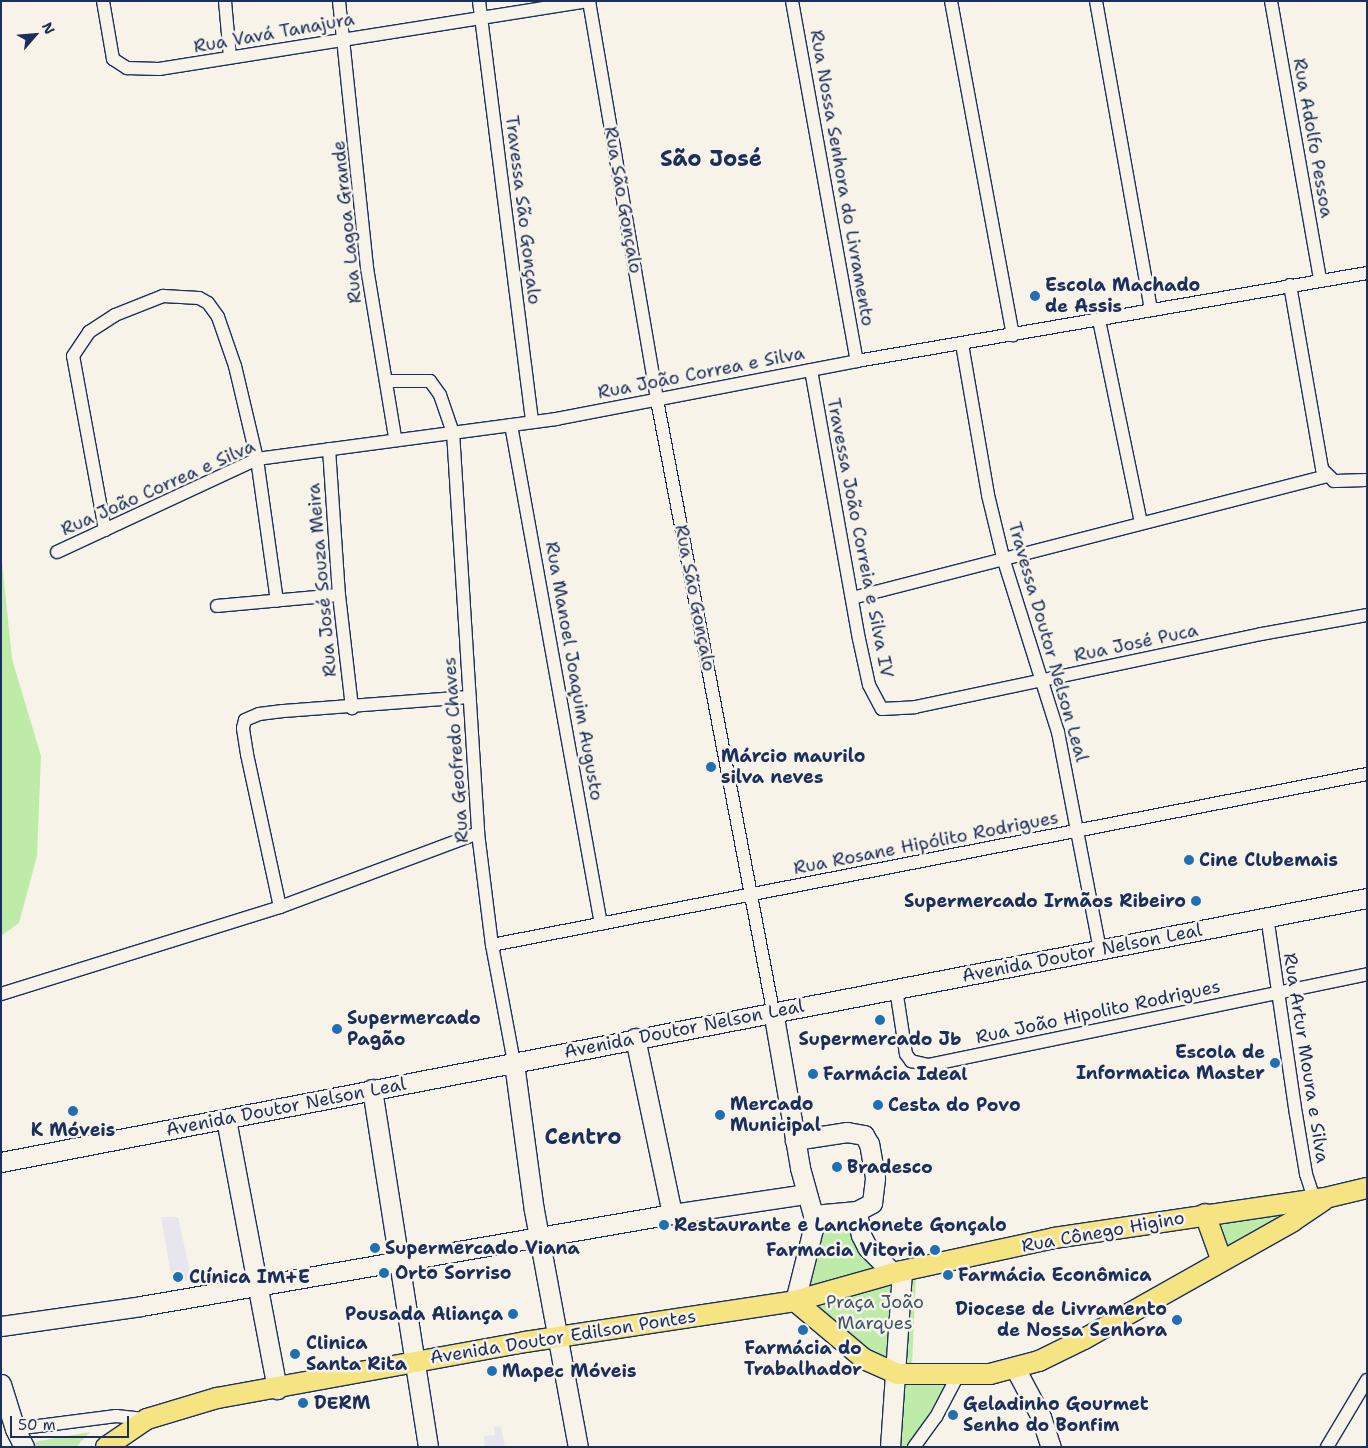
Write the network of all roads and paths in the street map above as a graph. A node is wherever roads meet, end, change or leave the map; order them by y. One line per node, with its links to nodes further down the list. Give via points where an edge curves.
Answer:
1 (103, 1): 12 (street, Rua Vavá Tanajura, via 109,50 117,64 127,68 159,70)
2 (225, 1): 12 (street)
3 (339, 1): 11 (street, Rua Lagoa Grande)
4 (479, 1): 10 (street, Travessa São Gonçalo)
5 (589, 1): 10 (street, Rua Vavá Tanajura); 23 (street, Rua São Gonçalo)
6 (792, 1): 20 (street, Rua Nossa Senhora do Livramento)
7 (951, 1): 18 (street)
8 (1096, 1): 16 (street)
9 (1271, 1): 14 (street, Rua Adolfo Pessoa)
10 (481, 16): 11 (street, Rua Vavá Tanajura); 24 (street, Travessa São Gonçalo)
11 (344, 39): 12 (street, Rua Vavá Tanajura); 22 (street, Rua Lagoa Grande, via 367,268)
12 (230, 57)
13 (1367, 273): 14 (street, Rua João Correa e Silva)
14 (1320, 280): 15 (street, Rua João Correa e Silva)
15 (1290, 286): 16 (street, Rua João Correa e Silva); 30 (street, via 1319,458)
16 (1150, 310): 17 (street, Rua João Correa e Silva)
17 (1099, 320): 18 (street, Rua João Correa e Silva); 32 (street)
18 (1014, 335): 19 (street, Rua João Correa e Silva)
19 (962, 344): 20 (street, Rua João Correa e Silva); 35 (street, Travessa Doutor Nelson Leal, via 988,495)
20 (857, 361): 21 (street, Rua João Correa e Silva)
21 (811, 370): 23 (street, Rua João Correa e Silva); 37 (street, Travessa João Correia e Silva IV)
22 (386, 381): 26 (street, Rua Geofredo Chaves, via 430,381 440,395); 27 (street, Rua Lagoa Grande)
23 (657, 400): 24 (street, Rua João Correa e Silva); 48 (street, Rua São Gonçalo)
24 (532, 422): 25 (street, Rua João Correa e Silva)
25 (512, 424): 26 (street, Rua João Correa e Silva); 52 (street, Rua Manoel Joaquim Augusto)
26 (453, 432): 27 (street, Rua João Correa e Silva); 42 (street, Rua Geofredo Chaves)
27 (395, 438): 28 (street, Rua João Correa e Silva)
28 (329, 449): 29 (street, Rua João Correa e Silva); 36 (street, Rua José Souza Meira)
29 (257, 459): 33 (street, Rua João Correa e Silva); 33 (street, via 235,366 218,317 208,303 181,295 163,296 115,315 89,332 73,356); 38 (street)
30 (1327, 476): 31 (street, via 1340,482); 32 (street)
31 (1367, 480)
32 (1141, 523): 35 (street)
33 (105, 530): 34 (street, Rua João Correa e Silva)
34 (57, 552)
35 (1004, 561): 37 (street); 41 (street, Travessa Doutor Nelson Leal)
36 (339, 595): 38 (street); 43 (street, Rua José Souza Meira)
37 (852, 598): 44 (street, Travessa João Correia e Silva IV, via 869,685)
38 (276, 601): 39 (street)
39 (217, 606)
40 (1367, 615): 41 (street, Rua José Puca)
41 (1044, 680): 44 (street, Rua José Puca, via 915,707); 47 (street, Travessa Doutor Nelson Leal, via 1068,776)
42 (469, 697): 43 (street); 46 (street, Rua Geofredo Chaves)
43 (352, 708): 50 (street, via 259,714 244,723 247,754)
44 (882, 709)
45 (1367, 774): 47 (street, Rua Rosane Hipólito Rodrigues)
46 (478, 833): 50 (street); 53 (street, Rua Geofredo Chaves)
47 (1076, 833): 48 (street, Rua Rosane Hipólito Rodrigues); 54 (street, Travessa Doutor Nelson Leal)
48 (751, 894): 52 (street, Rua Rosane Hipólito Rodrigues); 59 (street, Rua São Gonçalo)
49 (1367, 898): 51 (street, Avenida Doutor Nelson Leal)
50 (280, 907): 58 (street)
51 (1267, 916): 54 (street, Avenida Doutor Nelson Leal); 57 (street, Rua Artur Moura e Silva)
52 (601, 924): 53 (street, Rua Rosane Hipólito Rodrigues)
53 (492, 946): 61 (street, Rua Geofredo Chaves)
54 (1100, 950): 56 (street, Avenida Doutor Nelson Leal)
55 (1367, 974): 57 (street, Rua João Hipolito Rodrigues)
56 (896, 989): 57 (street, Rua João Hipolito Rodrigues, via 906,1054 911,1061 929,1065); 59 (street, Avenida Doutor Nelson Leal)
57 (1277, 992): 68 (street, Rua Artur Moura e Silva, via 1306,1174)
58 (1, 994)
59 (773, 1011): 60 (street, Avenida Doutor Nelson Leal); 64 (street, Rua São Gonçalo)
60 (635, 1038): 61 (street, Avenida Doutor Nelson Leal); 70 (street)
61 (514, 1063): 62 (street, Avenida Doutor Nelson Leal); 73 (street)
62 (372, 1089): 63 (street, Avenida Doutor Nelson Leal); 75 (street)
63 (226, 1118): 65 (street, Avenida Doutor Nelson Leal); 77 (street)
64 (795, 1140): 67 (street, Rua São Gonçalo); 69 (street, via 847,1132 858,1132 866,1138 875,1177 874,1195 872,1203)
65 (1, 1162)
66 (1367, 1188): 68 (main road, Rua Cônego Higino)
67 (806, 1194): 70 (street); 72 (street)
68 (1319, 1201): 71 (main road, Rua Cônego Higino); 74 (main road, via 1293,1221)
69 (856, 1211): 72 (street); 76 (street, via 867,1247)
70 (672, 1214): 73 (street)
71 (1205, 1214): 74 (main road); 76 (main road, Rua Cônego Higino, via 1054,1238)
72 (813, 1215): 78 (street, via 813,1229)
73 (539, 1237): 75 (street); 80 (street)
74 (1221, 1259): 82 (main road, via 1084,1339 1039,1361)
75 (398, 1263): 77 (street); 81 (street)
76 (898, 1272): 78 (main road); 83 (street)
77 (255, 1285): 79 (street); 87 (street)
78 (795, 1301): 80 (main road, Avenida Doutor Edilson Pontes); 83 (main road, via 864,1359)
79 (1, 1326)
80 (556, 1338): 81 (main road, Avenida Doutor Edilson Pontes); 93 (street)
81 (414, 1362): 87 (main road, Avenida Doutor Edilson Pontes); 92 (street)
82 (1015, 1368): 84 (main road); 96 (street, via 1041,1417)
83 (898, 1374): 84 (main road); 94 (street)
84 (957, 1376): 95 (street, via 936,1417)
85 (1367, 1380): 97 (street)
86 (1, 1384): 89 (street)
87 (277, 1389): 88 (main road, Avenida Doutor Edilson Pontes, via 217,1398)
88 (147, 1419): 89 (street, via 116,1416); 91 (main road, Avenida Doutor Edilson Pontes)
89 (15, 1429): 90 (street)
90 (24, 1447)
91 (106, 1447)
92 (428, 1447)
93 (578, 1447)
94 (890, 1447)
95 (914, 1447)
96 (1051, 1447)
97 (1327, 1447)

